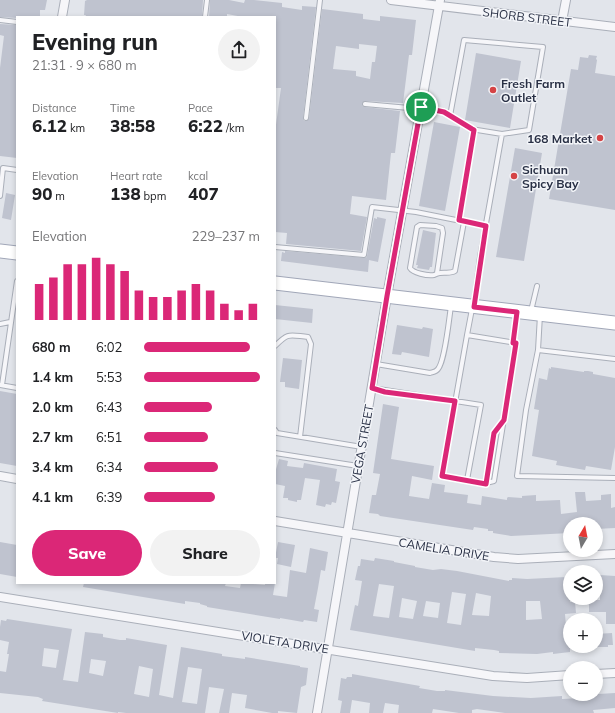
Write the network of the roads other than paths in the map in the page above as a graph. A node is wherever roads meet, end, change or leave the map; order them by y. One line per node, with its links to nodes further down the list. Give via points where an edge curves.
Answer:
1 (65, 0): 7 (street)
2 (207, 0): 8 (lane)
3 (320, 0): 16 (lane)
4 (391, 0): 6 (street, SHORB STREET)
5 (566, 0): 10 (street)
6 (439, 3): 10 (street, SHORB STREET); 14 (street, VEGA STREET)
7 (62, 16)
8 (205, 16)
9 (0, 20): 11 (lane)
10 (562, 21): 12 (street, SHORB STREET)
11 (16, 22)
12 (615, 27)
13 (365, 104): 14 (lane)
14 (421, 108): 15 (lane, via 444,112); 21 (street, VEGA STREET)
15 (450, 116): 17 (lane); 18 (lane, via 464,40 543,47 528,130)
16 (306, 118)
17 (474, 130): 18 (lane); 22 (lane)
18 (502, 134): 24 (lane)
19 (16, 170): 20 (lane, via 3,168)
20 (0, 196)
21 (402, 211): 22 (lane); 25 (lane, via 372,206 364,255); 32 (street, VEGA STREET)
22 (459, 220): 23 (lane)
23 (464, 222): 24 (lane); 28 (lane, via 455,272)
24 (486, 226): 34 (lane)
25 (276, 247)
26 (0, 251): 27 (main road)
27 (16, 253)
28 (437, 273): 28 (lane, via 442,228 420,224 416,231 410,268 417,273)
29 (276, 284): 32 (main road)
30 (537, 286): 36 (lane)
31 (16, 287): 37 (lane)
32 (387, 296): 33 (main road); 45 (street, VEGA STREET)
33 (451, 304): 34 (main road); 45 (lane, via 438,369 430,373)
34 (473, 307): 35 (main road); 40 (lane)
35 (517, 312): 36 (main road); 41 (lane)
36 (535, 314): 38 (main road); 43 (lane)
37 (10, 322): 39 (lane); 46 (lane)
38 (615, 323)
39 (0, 324)
40 (467, 335): 41 (lane); 49 (lane)
41 (513, 343): 50 (lane, via 516,343)
42 (276, 345): 52 (lane, via 285,336 291,335 308,337 311,344)
43 (538, 350): 44 (lane); 58 (lane, via 517,476)
44 (615, 359)
45 (376, 364): 48 (street, VEGA STREET)
46 (1, 385): 47 (lane)
47 (16, 388)
48 (372, 388): 49 (lane); 53 (street, VEGA STREET)
49 (455, 401): 59 (lane, via 442,476); 59 (lane, via 481,405)
50 (504, 420): 60 (lane, via 494,433); 60 (lane, via 494,481)
51 (276, 432): 52 (lane)
52 (300, 437): 53 (lane)
53 (362, 447): 55 (street, VEGA STREET)
54 (276, 453): 55 (lane)
55 (359, 466): 62 (street, VEGA STREET)
56 (0, 476): 57 (street)
57 (16, 478)
58 (615, 478)
59 (467, 480): 60 (lane)
60 (486, 484)
61 (276, 521): 62 (street, CAMELIA DRIVE)
62 (347, 533): 63 (street, CAMELIA DRIVE, via 506,558); 65 (street, VEGA STREET)
63 (615, 554)
64 (0, 597): 65 (street, VIOLETA DRIVE)
65 (328, 649): 68 (street, VIOLETA DRIVE, via 493,676 527,678); 69 (street, VEGA STREET)
66 (615, 673): 67 (street)
67 (603, 674)
68 (563, 675)
69 (317, 713)

